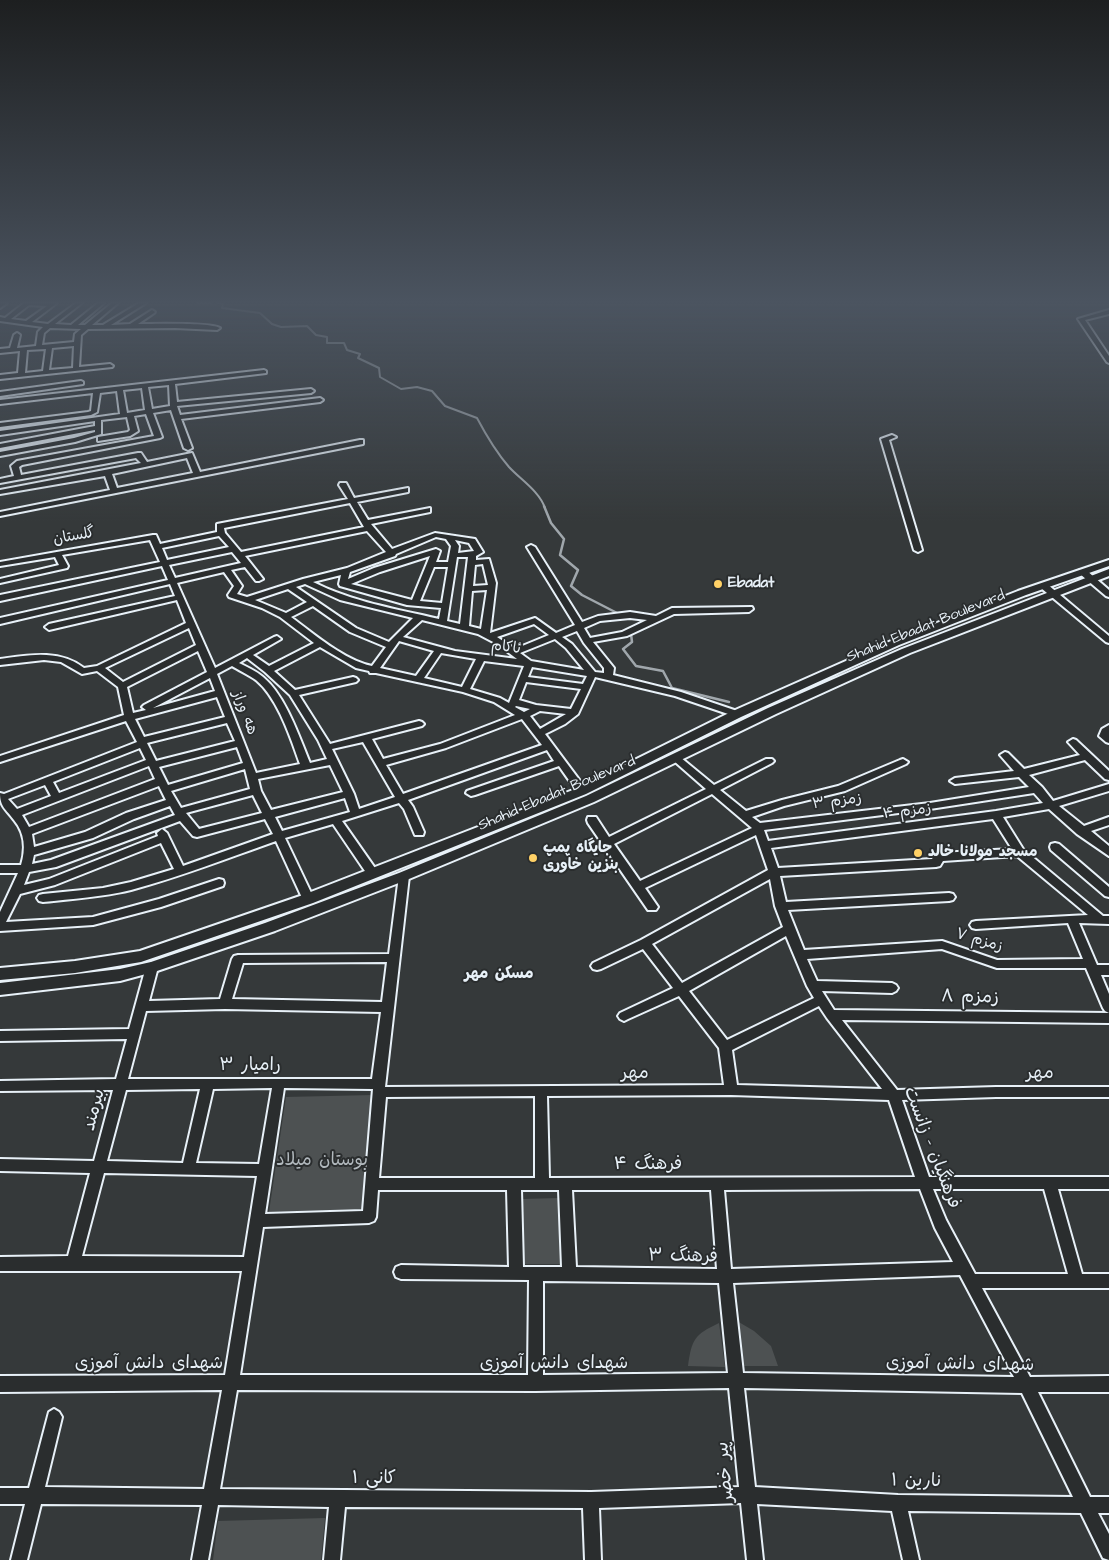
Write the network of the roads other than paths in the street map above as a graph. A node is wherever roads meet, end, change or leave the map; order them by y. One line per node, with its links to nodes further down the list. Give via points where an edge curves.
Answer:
1 (13, 376): 3 (street)
2 (232, 376): 5 (street)
3 (0, 377)
4 (82, 383): 10 (street)
5 (172, 383): 6 (street); 13 (street)
6 (145, 386): 7 (street); 14 (street)
7 (120, 389): 9 (street); 15 (street)
8 (311, 391): 13 (street)
9 (97, 392): 12 (street); 18 (street, via 94,412 89,414)
10 (0, 394)
11 (320, 400): 16 (street)
12 (0, 402)
13 (174, 406): 14 (street); 16 (street)
14 (149, 412): 15 (street); 27 (street, via 158,437)
15 (127, 416): 17 (street); 21 (street, via 134,431)
16 (178, 417): 25 (street)
17 (98, 424): 19 (street); 23 (street); 24 (street, via 99,433)
18 (0, 425)
19 (0, 433)
20 (892, 437): 46 (street, via 885,439)
21 (101, 439)
22 (360, 442): 30 (street)
23 (0, 446)
24 (40, 447): 26 (street); 27 (street)
25 (188, 448)
26 (0, 454)
27 (45, 459): 31 (street, via 15,466)
28 (146, 464): 29 (street); 30 (street, via 189,455); 31 (street, via 138,455)
29 (108, 473): 35 (street); 36 (street)
30 (198, 475): 36 (street)
31 (18, 478): 32 (street)
32 (0, 481)
33 (343, 485): 37 (street)
34 (405, 490): 37 (street)
35 (0, 492)
36 (115, 492): 39 (street)
37 (353, 500): 40 (street); 41 (street)
38 (427, 510): 40 (street)
39 (0, 514)
40 (367, 525): 47 (street); 49 (street)
41 (221, 530): 44 (street); 47 (street)
42 (153, 537): 44 (street, هه وراز); 48 (street, گلستان)
43 (449, 538): 49 (street, via 435,536); 50 (street, via 455,546); 51 (street, via 472,541 479,552)
44 (158, 547): 53 (street, هه وراز)
45 (531, 547): 86 (street)
46 (918, 550)
47 (236, 552): 53 (street); 55 (street)
48 (57, 554): 54 (street, گلستان); 65 (street, via 64,566)
49 (392, 554): 59 (street)
50 (455, 555): 51 (street); 57 (street)
51 (472, 562): 57 (street); 69 (street, via 486,561 492,583); 70 (street)
52 (1109, 562): 61 (main road, Shahid Ebadat Boulevard)
53 (166, 563): 63 (street, هه وراز); 74 (street)
54 (0, 564)
55 (247, 564): 58 (street); 62 (street)
56 (431, 564): 57 (street); 66 (street, via 436,550); 77 (street)
57 (452, 567): 78 (street)
58 (227, 570): 63 (street); 75 (street, via 238,586 232,595)
59 (346, 570): 64 (street); 66 (street)
60 (1109, 572): 61 (main road, Shahid Ebadat Boulevard)
61 (1087, 575): 68 (main road, Shahid Ebadat Boulevard); 71 (main road, Shahid Ebadat Boulevard); 72 (street)
62 (259, 579)
63 (172, 580): 73 (street, هه وراز); 83 (street)
64 (306, 581): 67 (street); 80 (street, via 340,597)
65 (0, 582)
66 (343, 584): 77 (street)
67 (289, 586): 75 (street); 76 (street)
68 (1044, 586): 71 (street); 95 (main road, Shahid Ebadat Boulevard)
69 (490, 587): 70 (street); 89 (street)
70 (468, 589): 88 (street)
71 (1054, 593): 93 (street); 100 (main road, Shahid Ebadat Boulevard)
72 (1109, 594)
73 (180, 596): 85 (street, هه وراز); 87 (street)
74 (0, 598)
75 (246, 600): 81 (street, via 265,606)
76 (314, 602): 81 (street); 98 (street, via 353,630)
77 (415, 603): 78 (street)
78 (445, 606): 84 (street)
79 (749, 609): 82 (street, via 672,611)
80 (420, 617): 84 (street); 91 (street)
81 (285, 618): 96 (street)
82 (657, 618): 86 (street, via 630,615 598,619); 94 (street, via 624,634)
83 (0, 621)
84 (443, 621): 88 (street)
85 (191, 624): 97 (street, هه وراز); 107 (street)
86 (579, 626): 90 (street); 94 (street)
87 (49, 627)
88 (464, 628): 89 (street)
89 (487, 635): 90 (street, via 535,621); 101 (street)
90 (555, 636): 101 (street); 111 (street, via 569,646)
91 (397, 638): 98 (street); 99 (street, ئاکام)
92 (277, 639): 102 (street)
93 (1109, 640)
94 (587, 641): 112 (street, via 609,668)
95 (895, 642): 100 (main road); 124 (main road, Shahid Ebadat Boulevard)
96 (320, 644): 108 (street); 109 (street, via 359,666)
97 (201, 646): 110 (street, هه وراز); 116 (street)
98 (390, 646): 109 (street)
99 (439, 650): 103 (street, ئاکام); 115 (street)
100 (906, 651): 138 (main road, Shahid Ebadat Boulevard)
101 (514, 653): 106 (street)
102 (248, 655): 105 (street); 108 (street)
103 (481, 658): 106 (street, ئاکام); 118 (street)
104 (0, 662): 107 (street, via 45,656 64,659 82,671)
105 (233, 663): 110 (street); 147 (street, via 262,680 293,735)
106 (529, 664): 111 (street, ئاکام); 113 (street)
107 (99, 668): 116 (street)
108 (268, 670): 120 (street)
109 (373, 670): 115 (street)
110 (213, 674): 119 (street, هه وراز); 125 (street)
111 (592, 674): 112 (street, ئاکام); 117 (street)
112 (608, 677): 124 (street, ئاکام, via 678,694)
113 (522, 679): 117 (street); 121 (street)
114 (353, 680): 120 (street)
115 (418, 680): 118 (street)
116 (122, 686): 125 (street)
117 (586, 687): 123 (street)
118 (465, 690): 121 (street)
119 (220, 692): 125 (street); 127 (street, هه وراز)
120 (292, 693): 135 (street)
121 (512, 705): 123 (street); 126 (street)
122 (535, 711): 126 (street)
123 (576, 712): 129 (street)
124 (737, 714): 156 (main road, Shahid Ebadat Boulevard)
125 (129, 716): 133 (street); 139 (street)
126 (524, 716): 129 (street); 144 (street, via 443,746)
127 (230, 719): 131 (street, هه وراز); 133 (street)
128 (420, 724): 130 (street)
129 (539, 733): 134 (street)
130 (366, 738): 135 (street); 144 (street)
131 (239, 742): 145 (street); 146 (street, هه وراز)
132 (1073, 742): 137 (street)
133 (141, 743): 145 (street); 151 (street)
134 (548, 746): 142 (street); 162 (street)
135 (326, 748): 140 (street)
136 (1005, 755): 148 (street)
137 (1087, 756): 148 (street); 150 (street)
138 (677, 758): 154 (street, فرهنگیان - زانست); 195 (main road, Shahid Ebadat Boulevard, via 590,799)
139 (0, 759)
140 (334, 761): 147 (street); 159 (street)
141 (768, 761): 154 (street)
142 (561, 762): 156 (street); 158 (street)
143 (903, 762): 172 (street, via 841,789)
144 (381, 763): 162 (street)
145 (152, 764): 152 (street); 161 (street)
146 (248, 765): 149 (street, هه وراز); 152 (street)
147 (306, 766): 149 (street)
148 (1022, 773): 155 (street); 163 (street, via 954,779)
149 (253, 777): 157 (street, هه وراز)
150 (1109, 777)
151 (47, 780): 160 (street); 161 (street)
152 (163, 785): 164 (street); 180 (street)
153 (1109, 787): 165 (street, زمزم ۴)
154 (713, 789): 172 (street, فرهنگیان - زانست); 184 (street)
155 (1038, 789): 163 (street, زمزم ۳); 165 (street)
156 (582, 790): 194 (main road, Shahid Ebadat Boulevard)
157 (256, 791): 168 (street); 170 (street, هه وراز)
158 (471, 793)
159 (350, 794): 169 (street); 170 (street)
160 (1, 797): 167 (street)
161 (57, 798): 167 (street)
162 (401, 799): 169 (street); 181 (street)
163 (966, 800): 166 (street, زمزم ۳)
164 (171, 802): 168 (street); 189 (street, via 89,835)
165 (1051, 805): 171 (street, زمزم ۴); 179 (street)
166 (930, 806): 176 (street); 178 (street, زمزم ۳)
167 (15, 814): 180 (street)
168 (180, 814): 170 (street, via 197,833); 177 (street)
169 (356, 814): 173 (street)
170 (269, 815): 182 (street, هه وراز)
171 (996, 815): 176 (street, زمزم ۴); 187 (street)
172 (743, 816): 178 (street, فرهنگیان - زانست)
173 (336, 820): 182 (street); 194 (street)
174 (592, 820): 184 (street)
175 (1109, 821): 179 (street)
176 (940, 823): 185 (street, زمزم ۴)
177 (159, 826): 183 (street); 191 (street, via 52,864)
178 (757, 828): 185 (street, فرهنگیان - زانست); 197 (street, زمزم ۳)
179 (1081, 831): 188 (street)
180 (26, 832): 189 (street)
181 (419, 832)
182 (278, 836): 192 (street); 202 (street, هه وراز)
183 (164, 838): 192 (street); 198 (street, via 51,882)
184 (608, 842): 197 (street)
185 (765, 845): 193 (street, فرهنگیان - زانست)
186 (1055, 848): 199 (street)
187 (1019, 852): 193 (street, via 939,857 936,863); 206 (street)
188 (1109, 852)
189 (28, 853): 191 (street)
190 (0, 869): 191 (street)
191 (24, 869): 198 (street)
192 (180, 871): 201 (street, via 103,892)
193 (774, 872): 203 (street, فرهنگیان - زانست); 211 (street)
194 (373, 874): 202 (main road, Shahid Ebadat Boulevard)
195 (404, 876): 213 (street); 215 (main road, Shahid Ebadat Boulevard)
196 (219, 883): 209 (street, via 93,921)
197 (639, 886): 204 (street)
198 (15, 891): 207 (street)
199 (1109, 893)
200 (948, 897): 203 (street)
201 (43, 898)
202 (308, 899): 218 (main road, Shahid Ebadat Boulevard, via 141,956 76,967)
203 (781, 906): 210 (street, فرهنگیان - زانست)
204 (652, 907)
205 (1072, 919): 206 (street); 208 (street); 216 (street)
206 (1105, 920)
207 (0, 923)
208 (976, 925)
209 (0, 927)
210 (789, 929): 212 (street, فرهنگیان - زانست); 222 (street)
211 (644, 943): 214 (street); 222 (street)
212 (799, 955): 216 (street, زمزم ۷, via 942,945 997,964); 219 (street, فرهنگیان - زانست)
213 (394, 958): 224 (street, via 238,959); 226 (street)
214 (597, 966)
215 (152, 967): 221 (main road, Shahid Ebadat Boulevard, via 120,975); 225 (street, بیرمند)
216 (1091, 967): 217 (street, زمزم ۷); 227 (street)
217 (1109, 970)
218 (0, 974)
219 (813, 986): 220 (street); 223 (street, فرهنگیان - زانست)
220 (892, 988)
221 (0, 989)
222 (680, 990): 229 (street); 233 (street)
223 (821, 1000): 228 (street, فرهنگیان - زانست); 233 (street)
224 (225, 1004): 225 (street); 226 (street)
225 (143, 1006): 231 (street, بیرمند)
226 (388, 1007): 238 (street)
227 (1109, 1008)
228 (831, 1015): 230 (street, زمزم ۸); 242 (street, فرهنگیان - زانست)
229 (624, 1016)
230 (1109, 1018)
231 (135, 1034): 232 (street); 236 (street, بیرمند)
232 (0, 1036)
233 (725, 1047): 239 (street)
234 (279, 1083): 235 (street, رامیار ۳); 238 (street, رامیار ۳); 246 (street)
235 (208, 1084): 236 (street, رامیار ۳); 245 (street)
236 (121, 1085): 237 (street, رامیار ۳); 244 (street, بیرمند)
237 (0, 1086)
238 (379, 1088): 240 (street, مهر); 253 (street)
239 (730, 1090): 240 (street, مهر); 242 (street, مهر)
240 (541, 1092): 248 (street)
241 (1109, 1092): 242 (street, مهر)
242 (894, 1095): 250 (street, فرهنگیان - زانست)
243 (0, 1165): 244 (street)
244 (100, 1166): 245 (street); 256 (street, بیرمند)
245 (188, 1168): 246 (street)
246 (265, 1170): 255 (street)
247 (514, 1183): 248 (street, فرهنگ ۴); 253 (street, فرهنگ ۴); 260 (street)
248 (542, 1183): 254 (street, فرهنگ ۴)
249 (717, 1183): 250 (street, فرهنگ ۴); 254 (street, فرهنگ ۴); 264 (street, پیر خضر)
250 (924, 1183): 251 (street, فرهنگ ۴); 263 (street, فرهنگیان - زانست, via 940,1223)
251 (1049, 1183): 252 (street, فرهنگ ۴); 265 (street)
252 (1109, 1183)
253 (372, 1184): 255 (street, via 369,1217)
254 (565, 1184): 261 (street)
255 (257, 1221): 258 (street)
256 (74, 1263): 257 (street); 258 (street)
257 (0, 1264)
258 (251, 1264): 268 (street)
259 (401, 1272): 260 (street, فرهنگ ۳)
260 (516, 1274): 262 (street, فرهنگ ۳)
261 (569, 1274): 262 (street, فرهنگ ۳); 264 (street, فرهنگ ۳)
262 (536, 1275): 269 (street)
263 (968, 1275): 264 (street, فرهنگ ۳); 265 (street, فرهنگ ۳); 272 (street, فرهنگیان - زانست)
264 (725, 1276): 267 (street, پیر خضر)
265 (1077, 1280): 266 (street, فرهنگ ۳)
266 (1109, 1280)
267 (737, 1380): 269 (street, شهدای دانش آموزی); 272 (street, شهدای دانش آموزی); 274 (street, پیر خضر)
268 (231, 1383): 269 (street, شهدای دانش آموزی); 270 (street, شهدای دانش آموزی); 277 (street)
269 (535, 1383)
270 (0, 1384)
271 (1109, 1384): 272 (street, شهدای دانش آموزی)
272 (1026, 1385): 281 (street, فرهنگیان - زانست)
273 (54, 1417): 276 (street)
274 (748, 1495): 279 (street, کانی ۱); 280 (street, نارین ۱); 288 (street, پیر خضر)
275 (0, 1496): 276 (street, کانی ۱)
276 (35, 1496): 277 (street, کانی ۱); 284 (street)
277 (211, 1497): 278 (street, کانی ۱); 285 (street)
278 (338, 1499): 279 (street, کانی ۱); 286 (street)
279 (591, 1500): 287 (street)
280 (898, 1502): 281 (street, نارین ۱); 289 (street)
281 (1084, 1504): 282 (street, نارین ۱); 283 (street, فرهنگیان - زانست)
282 (1109, 1505)
283 (1109, 1552)
284 (19, 1560)
285 (200, 1560)
286 (332, 1560)
287 (593, 1560)
288 (755, 1560)
289 (911, 1560)

